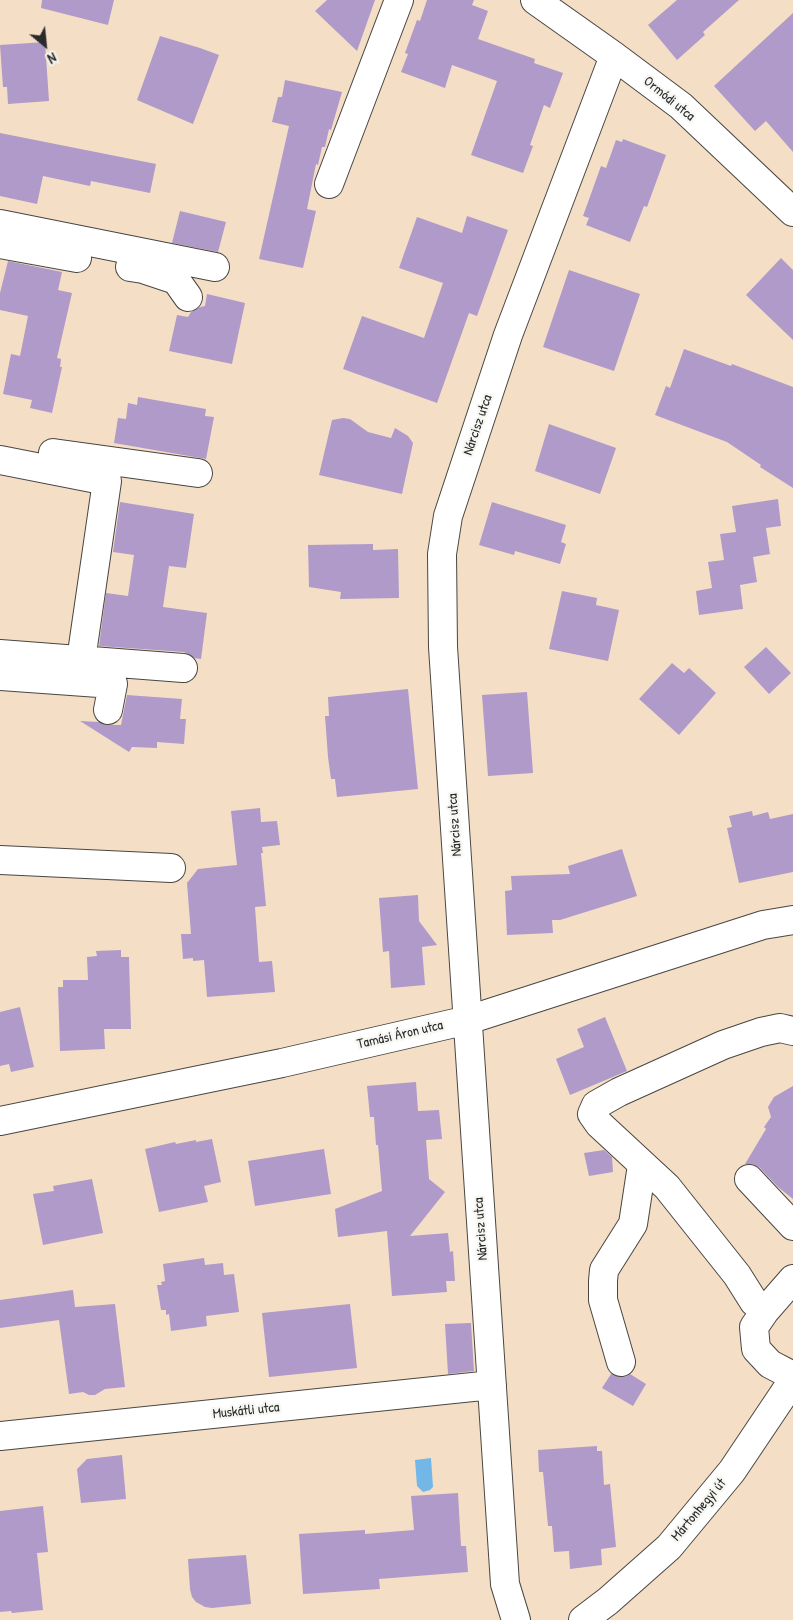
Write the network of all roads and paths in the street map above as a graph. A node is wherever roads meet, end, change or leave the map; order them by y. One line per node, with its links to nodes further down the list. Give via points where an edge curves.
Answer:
1 (400, 0): 4 (street)
2 (535, 0): 3 (street, Ormódi utca)
3 (614, 56): 5 (street, Ormódi utca, via 681,106); 21 (street, Nárcisz utca, via 508,335 448,516 442,554 443,648)
4 (328, 184)
5 (793, 212)
6 (0, 224): 8 (street)
7 (0, 244): 9 (street, via 143,269 176,280)
8 (215, 267)
9 (188, 297)
10 (0, 444): 12 (street)
11 (0, 460): 14 (street, via 107,481)
12 (198, 473)
13 (0, 654): 14 (street)
14 (81, 660): 15 (street)
15 (182, 668)
16 (0, 676): 17 (street, via 113,684)
17 (108, 710)
18 (0, 860): 19 (street)
19 (171, 868)
20 (793, 920): 21 (street, Tamási Áron utca, via 763,925)
21 (468, 1020): 23 (street, Tamási Áron utca); 32 (street, Nárcisz utca)
22 (793, 1031): 24 (street, via 780,1028 722,1045 596,1104 592,1114 599,1124)
23 (0, 1121)
24 (642, 1165): 28 (street, via 668,1187 738,1275 754,1302); 29 (street, via 633,1224 604,1270 603,1300)
25 (749, 1179): 26 (street)
26 (793, 1226)
27 (793, 1279): 28 (street)
28 (766, 1310): 30 (street, via 754,1327 756,1349 770,1364)
29 (621, 1362)
30 (793, 1376)
31 (793, 1380): 34 (street, Mártonhegyi út, via 732,1471)
32 (492, 1385): 33 (street, Muskátli utca); 35 (street, Nárcisz utca, via 505,1584)
33 (0, 1436)
34 (614, 1611): 36 (street, Mártonhegyi út)
35 (516, 1620)
36 (583, 1620)

